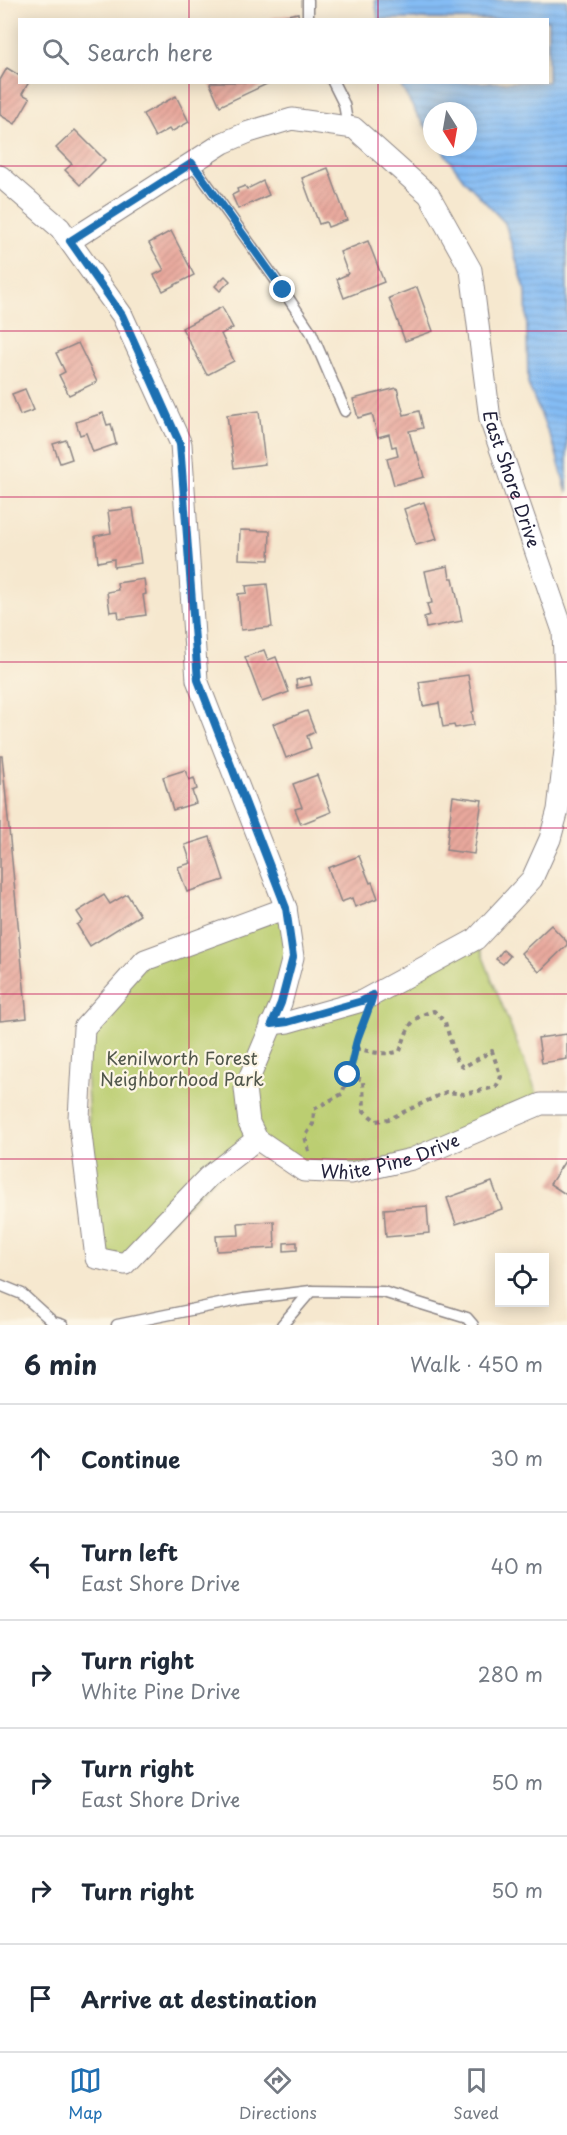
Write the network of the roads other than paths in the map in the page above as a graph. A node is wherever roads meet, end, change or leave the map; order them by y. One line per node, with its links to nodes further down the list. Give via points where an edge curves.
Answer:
1 (308, 0): 2 (lane)
2 (308, 18)
3 (334, 84): 4 (lane, via 344,104)
4 (348, 127): 5 (street, East Shore Drive, via 292,119 223,143); 10 (street, East Shore Drive, via 354,128 429,195 471,270 490,419 563,631 567,722 558,810 550,839 532,879 476,939 362,1001)
5 (192, 163): 7 (street, East Shore Drive); 8 (lane, via 311,332)
6 (0, 176): 7 (street)
7 (70, 241): 9 (street, via 122,315 180,444 198,680)
8 (345, 411)
9 (286, 908): 10 (street, via 293,957); 12 (street, via 145,960 84,1028 79,1118 96,1258 125,1264 208,1177)
10 (272, 1024): 12 (street, via 245,1088 249,1124)
11 (567, 1104): 12 (street, White Pine Drive, via 541,1104 412,1159 351,1173 304,1171)
12 (257, 1139)
13 (0, 1285): 15 (lane, via 22,1294 53,1322)
14 (311, 1291): 16 (lane, via 244,1299); 17 (lane); 18 (lane, via 383,1292 467,1318)
15 (63, 1325)
16 (117, 1325)
17 (282, 1325)
18 (473, 1325)

